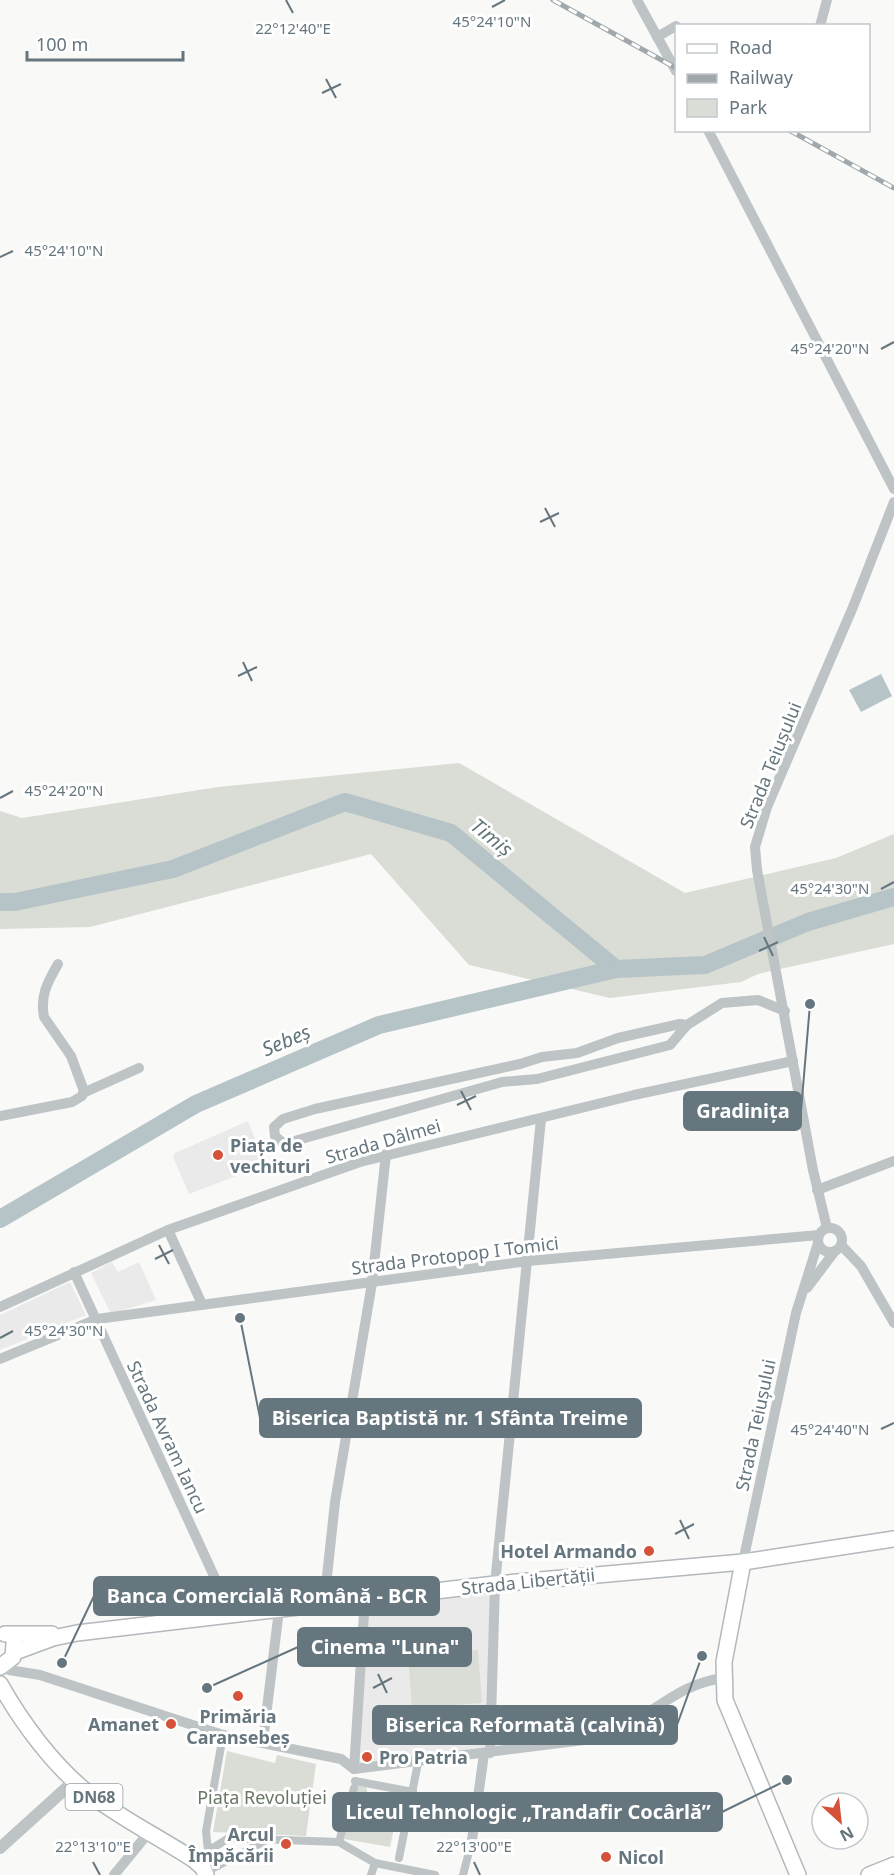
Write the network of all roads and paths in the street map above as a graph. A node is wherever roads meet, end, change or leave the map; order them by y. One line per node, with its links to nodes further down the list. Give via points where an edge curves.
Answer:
1 (637, 0): 5 (street)
2 (827, 0): 3 (street)
3 (821, 24)
4 (675, 28): 5 (street)
5 (657, 37): 6 (street)
6 (675, 69)
7 (709, 132): 8 (street)
8 (894, 489)
9 (894, 502): 11 (street, Strada Teiușului, via 767,807 755,847)
10 (58, 964): 15 (street, via 42,995 42,1008 79,1073)
11 (785, 1011): 12 (street, via 758,1000 722,1003); 13 (street, Strada Teiușului)
12 (687, 1025): 12 (street, via 670,1045 537,1079 502,1082 284,1144 275,1136 274,1127 283,1119 315,1108 542,1057 577,1053 618,1038)
13 (793, 1061): 17 (street, Strada Dâlmei); 20 (street, Strada Teiușului)
14 (139, 1068): 15 (street)
15 (83, 1093): 16 (street, via 72,1102)
16 (0, 1116)
17 (541, 1119): 18 (street, Strada Dâlmei); 24 (street)
18 (386, 1154): 21 (street, Strada Dâlmei); 26 (street)
19 (894, 1161): 20 (street)
20 (817, 1190): 22 (street, Strada Teiușului)
21 (168, 1230): 25 (street, Strada Dâlmei); 28 (street)
22 (821, 1235): 23 (street, via 825,1250); 23 (street, via 835,1229 840,1234); 24 (street, Strada Protopop I Tomici); 27 (street, Strada Teiușului)
23 (838, 1248): 27 (street, Strada Teiușului); 29 (street, via 861,1266)
24 (528, 1262): 26 (street, Strada Protopop I Tomici); 36 (street)
25 (74, 1272): 30 (street, Strada Dâlmei); 31 (street, Strada Avram Iancu)
26 (372, 1283): 28 (street, Strada Protopop I Tomici); 38 (street, via 335,1502)
27 (802, 1296): 35 (street, Strada Teiușului)
28 (202, 1304): 31 (street, Strada Protopop I Tomici)
29 (890, 1306): 32 (street)
30 (0, 1307)
31 (97, 1319): 33 (street, Strada Protopop I Tomici); 40 (street, Strada Avram Iancu)
32 (894, 1323)
33 (0, 1359)
34 (894, 1539): 35 (main road, Strada Libertății)
35 (743, 1562): 36 (main road, Strada Libertății); 44 (main road)
36 (495, 1584): 37 (main road, Strada Libertății); 48 (street)
37 (365, 1598): 38 (main road, Strada Libertății); 50 (street)
38 (324, 1604): 39 (main road, Strada Libertății)
39 (279, 1610): 40 (main road, Strada Libertății); 47 (street)
40 (232, 1615): 42 (main road, Strada Libertății)
41 (2, 1633): 42 (main road, Strada Libertății); 43 (main road, via 13,1642)
42 (64, 1635): 43 (main road, Strada Libertății)
43 (8, 1663): 45 (main road, DN68); 46 (street)
44 (723, 1678): 48 (street, via 679,1691 606,1735 564,1745); 66 (main road, via 727,1708)
45 (2, 1688): 51 (main road, DN68)
46 (223, 1735): 47 (street); 54 (street, via 206,1831 208,1851 229,1838)
47 (263, 1741): 50 (street, via 341,1759)
48 (487, 1754): 49 (street); 55 (street)
49 (418, 1762): 50 (street); 52 (street)
50 (354, 1779): 52 (street); 56 (street)
51 (74, 1781): 53 (main road, DN68); 57 (street)
52 (413, 1792): 58 (street)
53 (150, 1831): 61 (main road, DN68, via 194,1860); 62 (street)
54 (266, 1840): 56 (street); 61 (street)
55 (472, 1840): 65 (street)
56 (339, 1842): 59 (street)
57 (0, 1848)
58 (399, 1858)
59 (375, 1863): 63 (street); 64 (street)
60 (889, 1869): 67 (main road)
61 (204, 1874)
62 (114, 1875)
63 (370, 1875)
64 (435, 1875)
65 (463, 1875)
66 (798, 1875)
67 (869, 1875)

